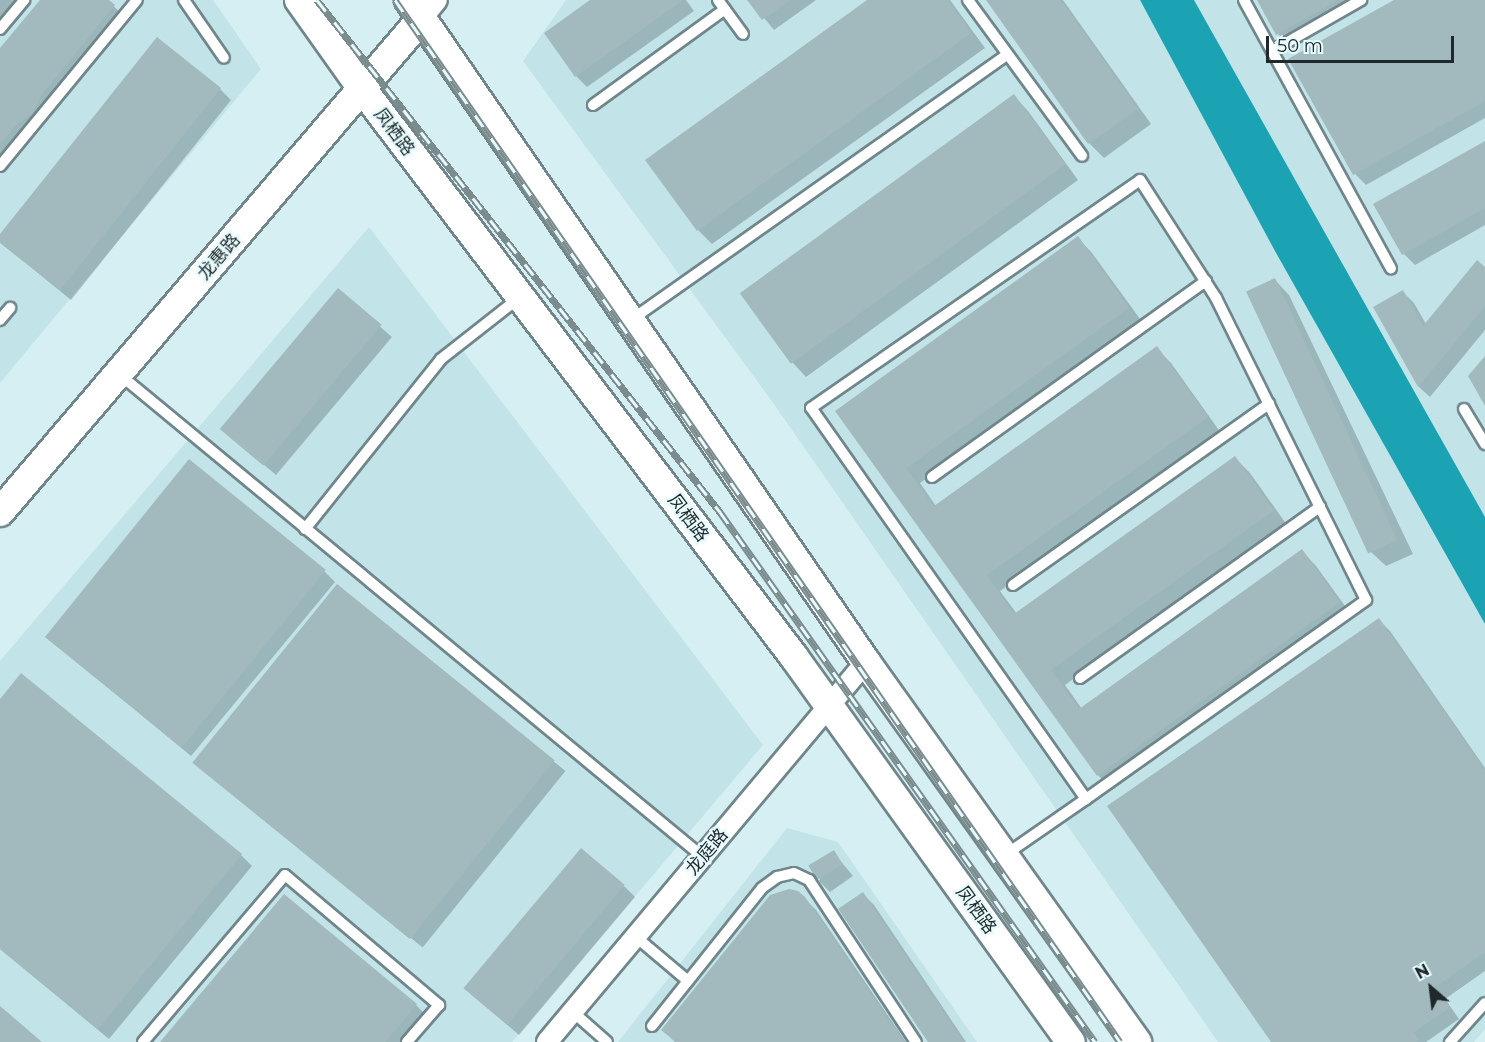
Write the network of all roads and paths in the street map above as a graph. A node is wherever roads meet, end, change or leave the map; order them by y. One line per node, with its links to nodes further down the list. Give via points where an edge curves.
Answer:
1 (24, 0): 10 (lane)
2 (137, 0): 18 (lane)
3 (184, 0): 14 (lane)
4 (299, 0): 15 (main road, 凤栖路)
5 (968, 0): 13 (lane)
6 (1244, 0): 12 (lane)
7 (1361, 0): 12 (lane)
8 (722, 5): 11 (lane); 16 (lane)
9 (423, 6): 15 (main road, 龙惠路); 24 (main road)
10 (0, 29)
11 (743, 34)
12 (1272, 51): 19 (lane)
13 (1006, 55): 17 (lane); 24 (lane)
14 (224, 58)
15 (363, 90): 21 (main road, 凤栖路); 25 (main road, 龙惠路)
16 (593, 105)
17 (1082, 156)
18 (0, 166)
19 (1391, 268)
20 (1206, 281): 26 (lane); 29 (lane); 37 (lane, via 1140,180 811,408)
21 (520, 297): 32 (lane, via 441,358); 36 (main road, 凤栖路)
22 (10, 308): 23 (lane)
23 (0, 320)
24 (630, 320): 34 (main road)
25 (119, 374): 31 (main road, 龙惠路); 32 (lane)
26 (1269, 404): 30 (lane); 33 (lane)
27 (1464, 409): 28 (lane)
28 (1485, 444)
29 (932, 477)
30 (1320, 507): 35 (lane); 37 (lane, via 1366,600)
31 (0, 512)
32 (305, 529): 39 (lane)
33 (1013, 585)
34 (866, 663): 36 (street, 龙庭路); 38 (main road)
35 (1080, 678)
36 (829, 707): 39 (street, 龙庭路); 50 (main road, 凤栖路)
37 (1086, 799): 38 (lane)
38 (1004, 856): 51 (main road)
39 (703, 857): 40 (street, 龙庭路)
40 (636, 937): 41 (lane); 43 (street, 龙庭路)
41 (688, 981): 44 (lane); 49 (lane, via 762,888 777,877 794,873 809,880)
42 (1485, 1003): 52 (lane)
43 (573, 1011): 47 (street, 龙庭路); 48 (lane)
44 (652, 1026)
45 (143, 1042): 46 (lane, via 285,875 439,1005)
46 (407, 1042)
47 (547, 1042)
48 (608, 1042)
49 (916, 1042)
50 (1071, 1042)
51 (1137, 1042)
52 (1450, 1042)

